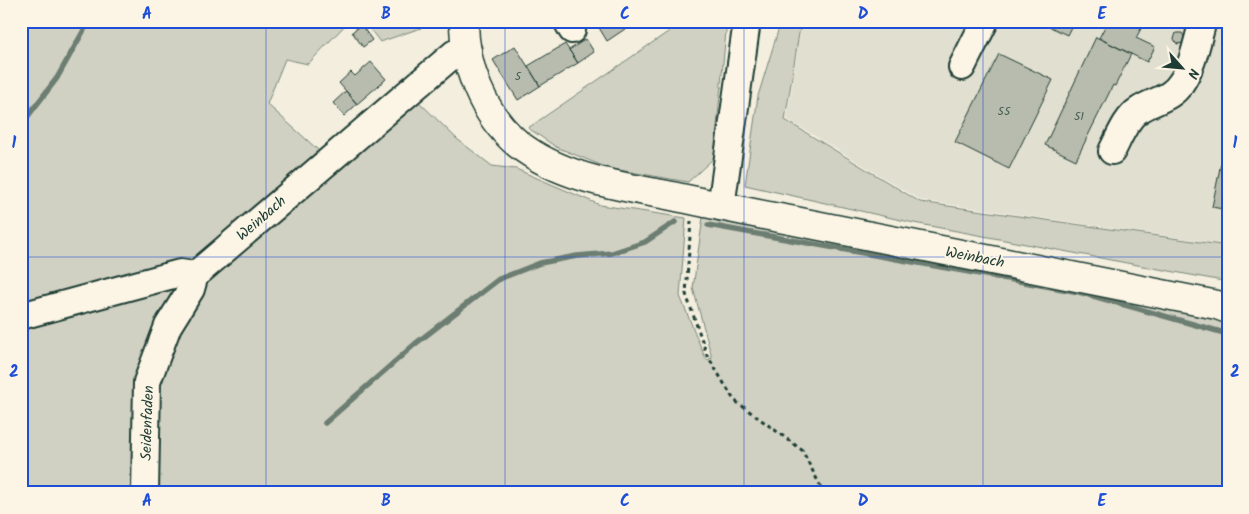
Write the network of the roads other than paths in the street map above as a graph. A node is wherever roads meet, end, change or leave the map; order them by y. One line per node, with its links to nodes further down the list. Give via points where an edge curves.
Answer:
1 (464, 21): 5 (main road)
2 (747, 21): 8 (street)
3 (985, 21): 6 (street)
4 (1202, 21): 7 (street, via 1192,61 1182,83 1172,94 1139,110 1130,119)
5 (468, 51): 8 (main road, Weinbach, via 483,100 506,132 535,155 582,176); 9 (street, Weinbach, via 455,53)
6 (962, 67)
7 (1112, 151)
8 (721, 207): 10 (main road, Weinbach, via 1217,304)
9 (195, 275): 11 (street, via 180,273); 12 (street, Seidenfaden, via 191,289 168,326 147,382)
10 (1228, 309)
11 (21, 316)
12 (145, 493)

